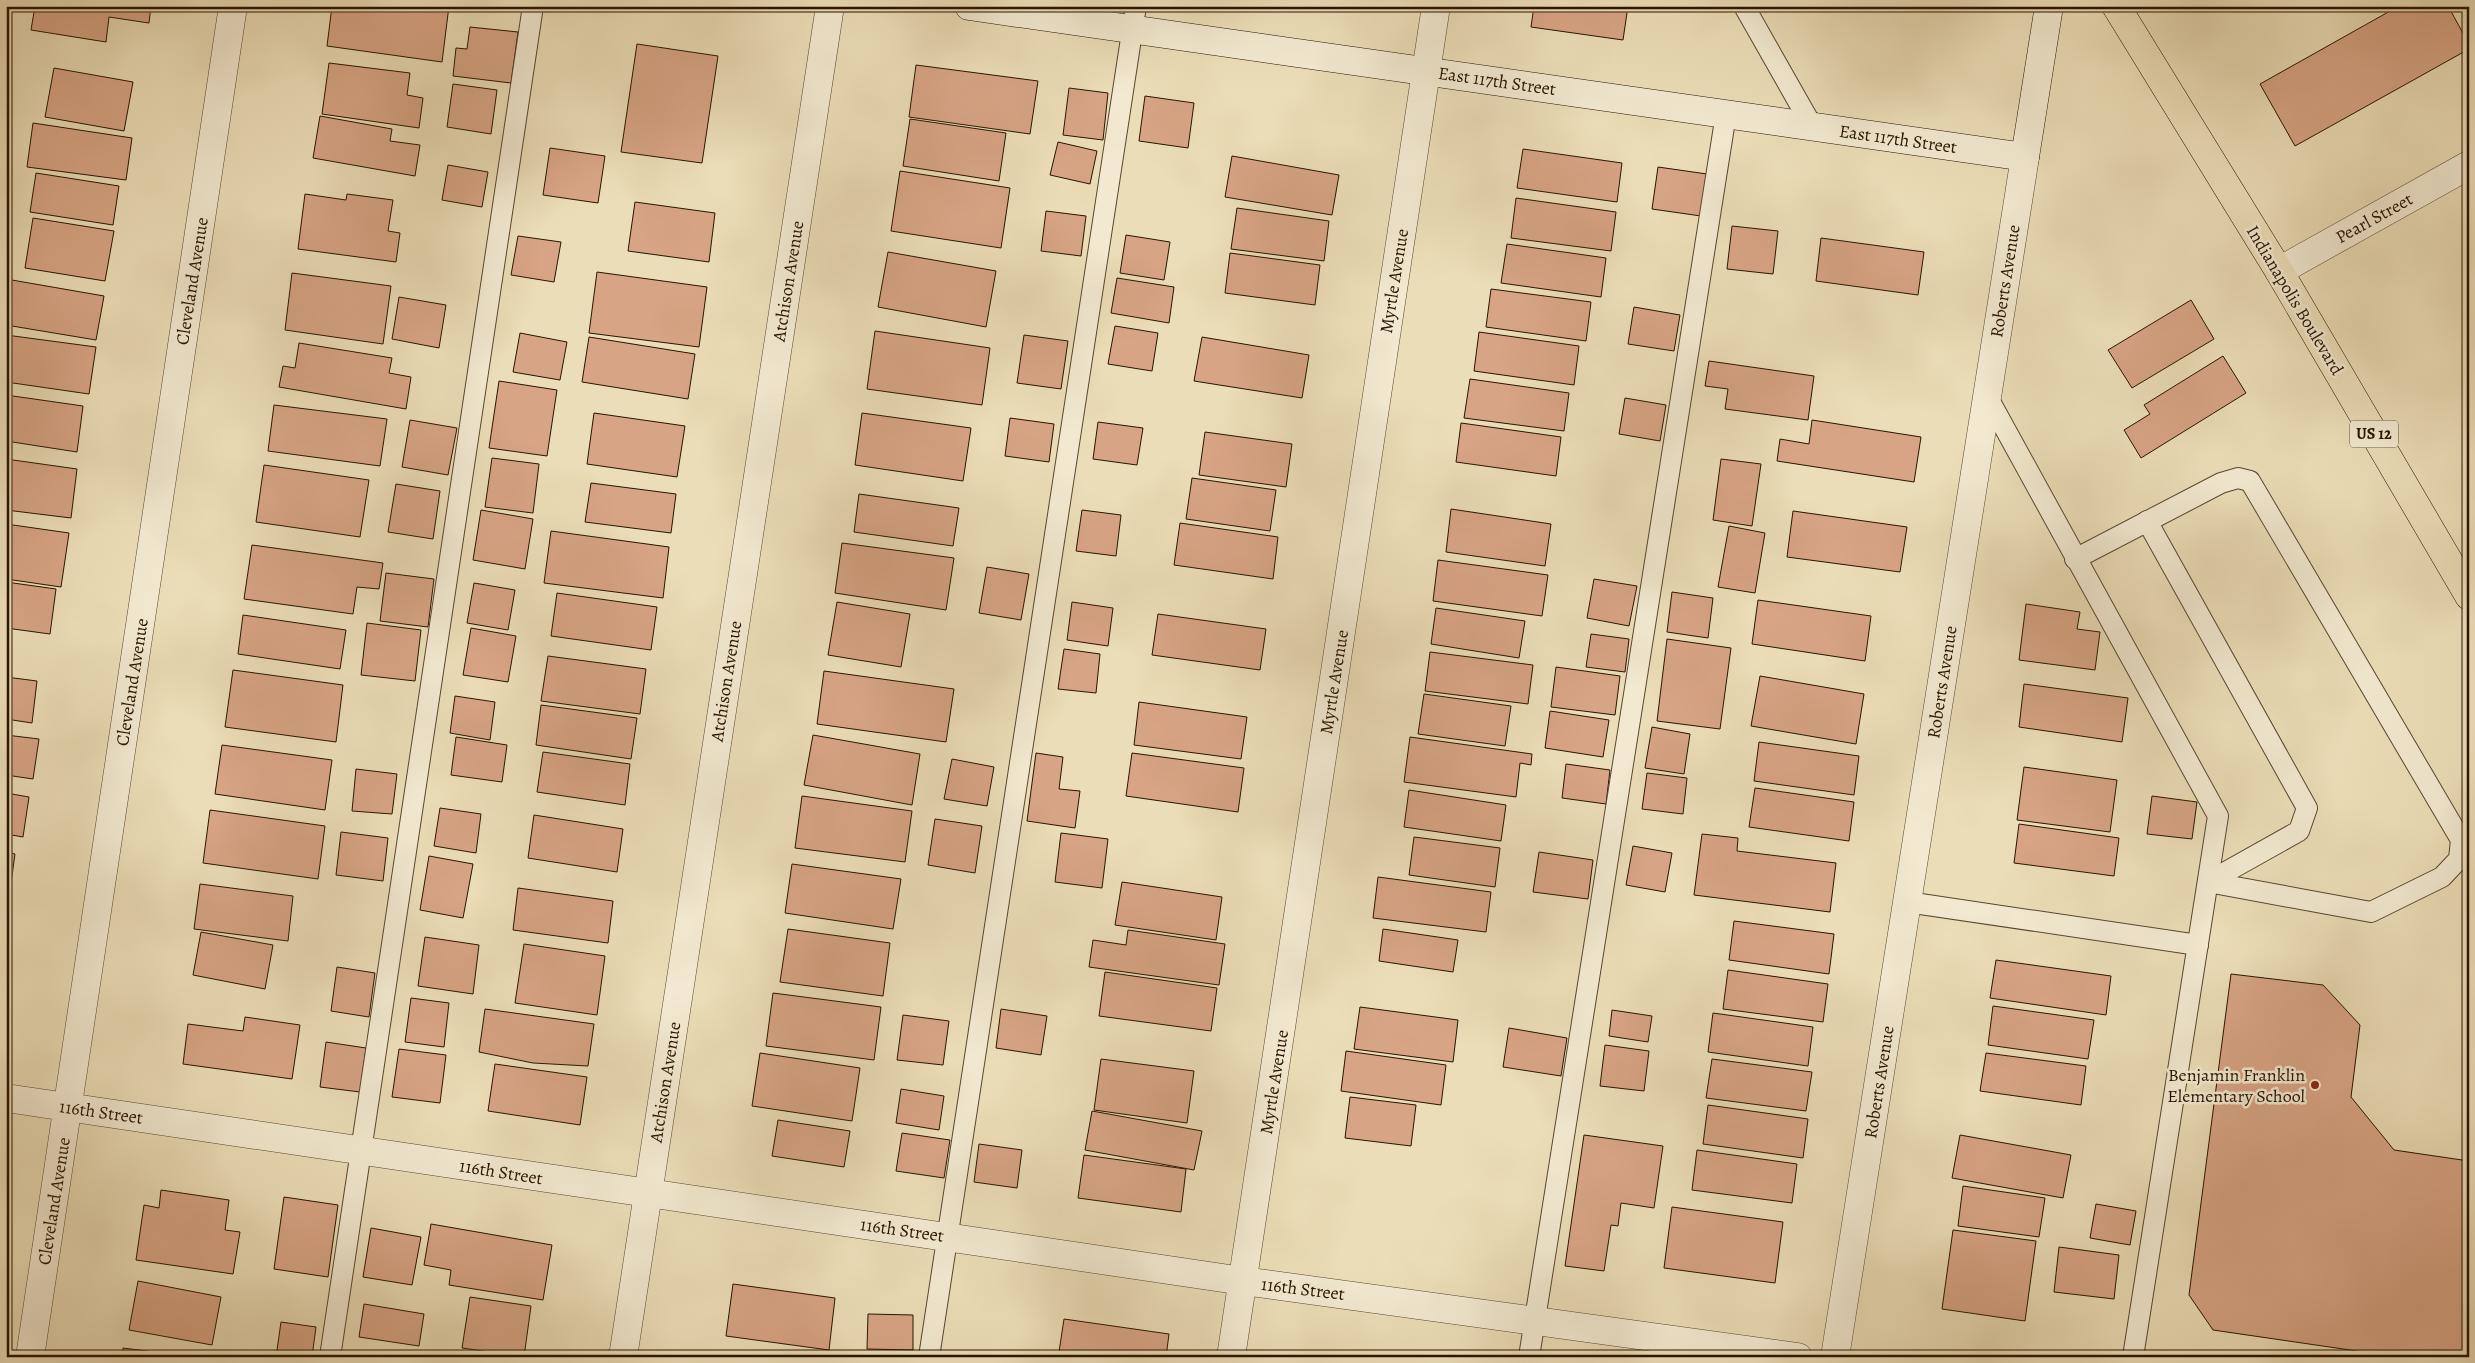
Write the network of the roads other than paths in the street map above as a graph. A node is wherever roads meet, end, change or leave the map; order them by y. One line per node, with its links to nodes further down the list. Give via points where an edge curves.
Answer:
1 (234, 6): 24 (street, Cleveland Avenue)
2 (533, 6): 25 (lane)
3 (830, 6): 26 (street, Atchison Avenue)
4 (970, 6): 9 (street, East 117th Street)
5 (1436, 6): 10 (street, Myrtle Avenue)
6 (1744, 6): 12 (lane)
7 (2049, 6): 13 (street, Roberts Avenue)
8 (2116, 6): 15 (main road, Indianapolis Boulevard / US 12)
9 (1135, 18): 10 (street, East 117th Street); 27 (lane)
10 (1426, 70): 11 (street, East 117th Street); 28 (street, Myrtle Avenue)
11 (1726, 114): 12 (street, East 117th Street); 29 (lane)
12 (1812, 126): 13 (street, East 117th Street)
13 (2025, 157): 16 (street, Roberts Avenue)
14 (2469, 165): 15 (street, Pearl Street)
15 (2279, 271): 19 (main road, Indianapolis Boulevard / US 12)
16 (1987, 396): 18 (lane); 21 (street, Roberts Avenue)
17 (2147, 521): 18 (lane); 20 (lane, via 2307,808 2299,831); 20 (lane, via 2221,483 2238,478 2250,481 2461,840 2459,859 2442,877 2371,912)
18 (2075, 559): 20 (lane, via 2218,816)
19 (2469, 596)
20 (2208, 882): 22 (lane)
21 (1907, 902): 22 (lane); 37 (street, Roberts Avenue)
22 (2198, 945): 38 (lane)
23 (6, 1098): 24 (street, 116th Street)
24 (69, 1107): 25 (street, 116th Street); 30 (street, Cleveland Avenue)
25 (360, 1151): 26 (street, 116th Street); 31 (lane)
26 (648, 1194): 27 (street, 116th Street); 32 (street, Atchison Avenue)
27 (947, 1236): 28 (street, 116th Street); 33 (lane)
28 (1243, 1281): 29 (street, 116th Street); 34 (street, Myrtle Avenue)
29 (1534, 1319): 35 (lane); 36 (street, 116th Street)
30 (30, 1357)
31 (330, 1357)
32 (623, 1357)
33 (929, 1357)
34 (1231, 1357)
35 (1528, 1357)
36 (1798, 1357)
37 (1835, 1357)
38 (2133, 1357)

